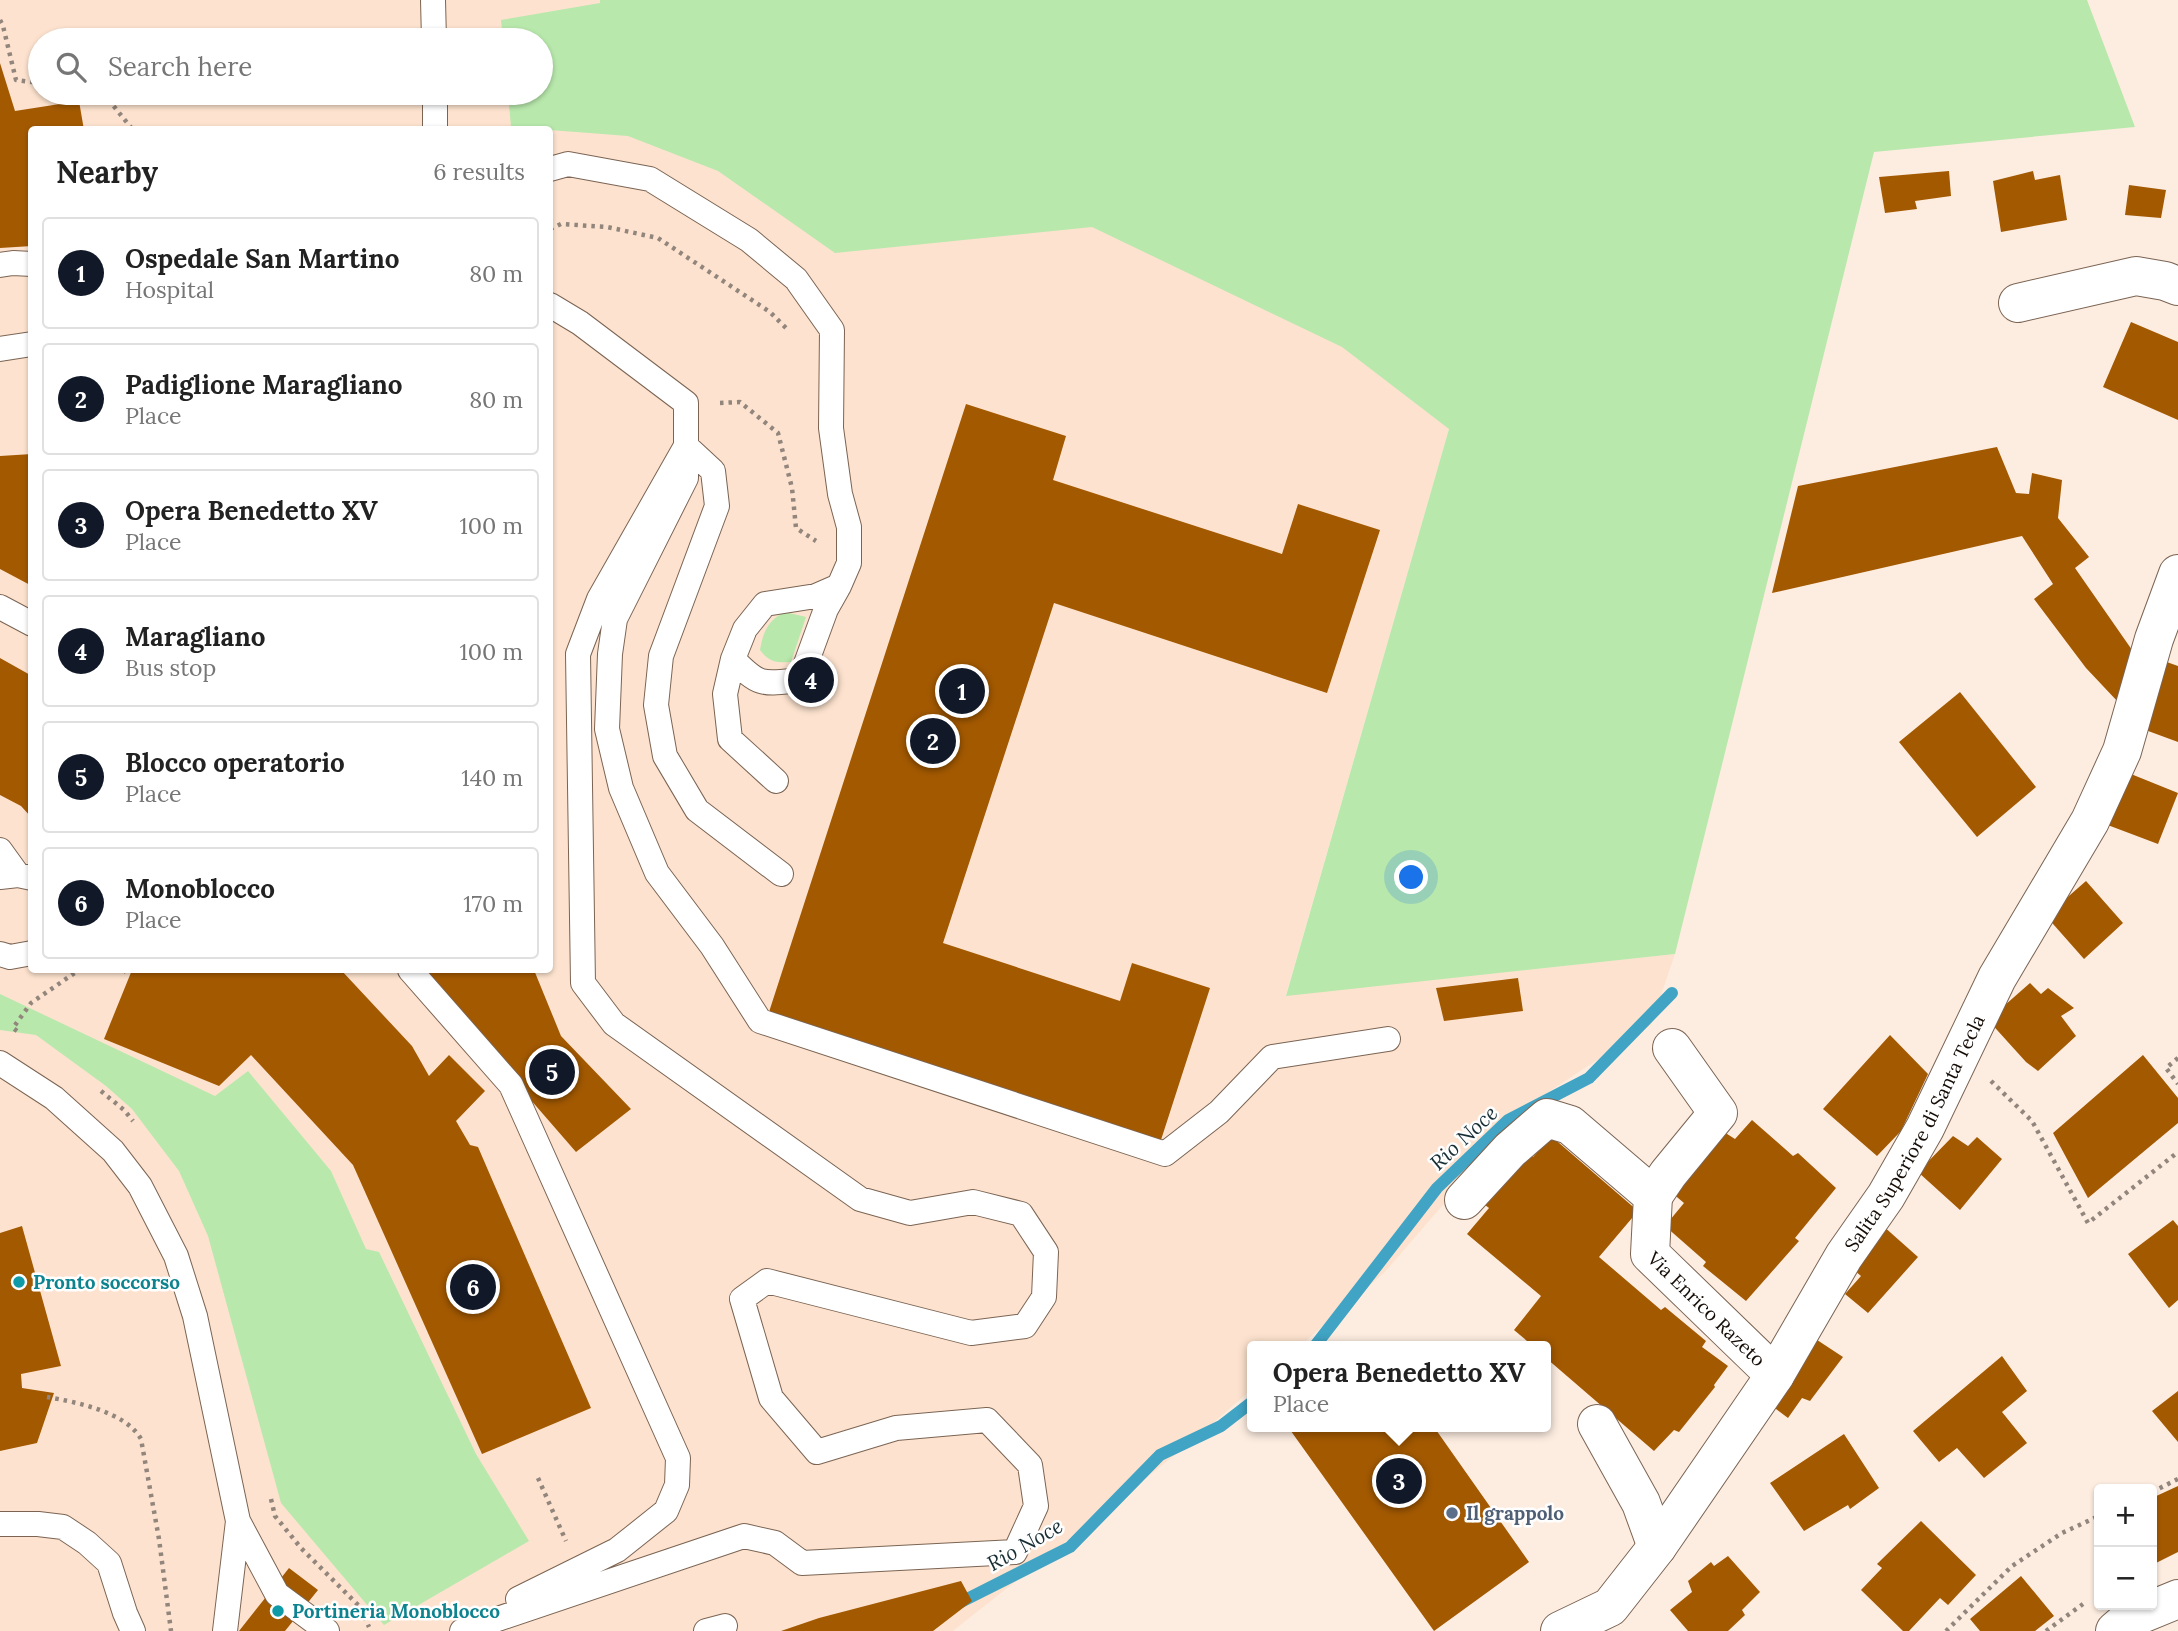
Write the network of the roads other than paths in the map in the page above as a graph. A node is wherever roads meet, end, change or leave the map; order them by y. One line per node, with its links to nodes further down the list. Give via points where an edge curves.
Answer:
1 (433, 0): 2 (lane)
2 (434, 28)
3 (435, 105): 4 (lane)
4 (435, 126)
5 (553, 168): 15 (lane, via 568,164 650,179 749,240 796,279 832,330 831,428 849,527 849,563)
6 (28, 264): 7 (lane)
7 (0, 265)
8 (2178, 286): 9 (street, via 2136,276)
9 (2018, 303)
10 (553, 307): 13 (lane, via 686,403)
11 (28, 345): 12 (lane)
12 (0, 349)
13 (686, 446): 21 (lane, via 713,471 718,506 661,656 656,705 665,755 697,810); 26 (lane, via 686,478 615,620 607,729 621,788 657,873 760,1021 1165,1154 1219,1112 1272,1057); 41 (lane, via 599,599 578,654 583,983 614,1024 860,1199 910,1213 973,1202 1021,1214 1046,1252 1044,1297 1025,1326 971,1333 767,1281 742,1299 772,1398 817,1452 896,1428 987,1420 1030,1465 1036,1506 1015,1552 802,1563 775,1543 744,1536)
14 (2178, 574): 31 (street, Salita Superiore di Santa Tecla, via 2122,751 2090,821 1997,978 1925,1128)
15 (839, 586): 18 (lane, via 816,596 765,604 745,629); 18 (lane, via 825,610 800,680 765,684)
16 (0, 607): 17 (lane)
17 (28, 622)
18 (733, 659): 19 (lane, via 725,694 730,738)
19 (776, 781)
20 (0, 849): 22 (lane)
21 (781, 874)
22 (17, 876)
23 (0, 954): 24 (lane)
24 (28, 954)
25 (413, 973): 40 (lane, via 511,1085 678,1458 677,1485 666,1511 617,1550)
26 (1388, 1038)
27 (1672, 1048): 29 (street, via 1718,1113)
28 (0, 1063): 33 (lane, via 54,1098 113,1151 140,1186 176,1256 195,1315)
29 (1653, 1196): 30 (street, via 1570,1125 1547,1118); 31 (street, Via Enrico Razeto, via 1650,1254)
30 (1464, 1200)
31 (1775, 1374): 35 (street, Salita Superiore di Santa Tecla)
32 (1597, 1424): 35 (street, via 1641,1503)
33 (238, 1521): 38 (lane); 39 (lane, via 277,1594)
34 (0, 1524): 37 (lane, via 63,1527 87,1543 109,1563)
35 (1657, 1547): 42 (street, Salita Superiore di Santa Tecla, via 1610,1607)
36 (2178, 1599): 43 (street, via 2129,1619)
37 (133, 1631)
38 (225, 1631)
39 (327, 1631)
40 (455, 1631)
41 (462, 1631)
42 (1560, 1631)
43 (2115, 1631)

